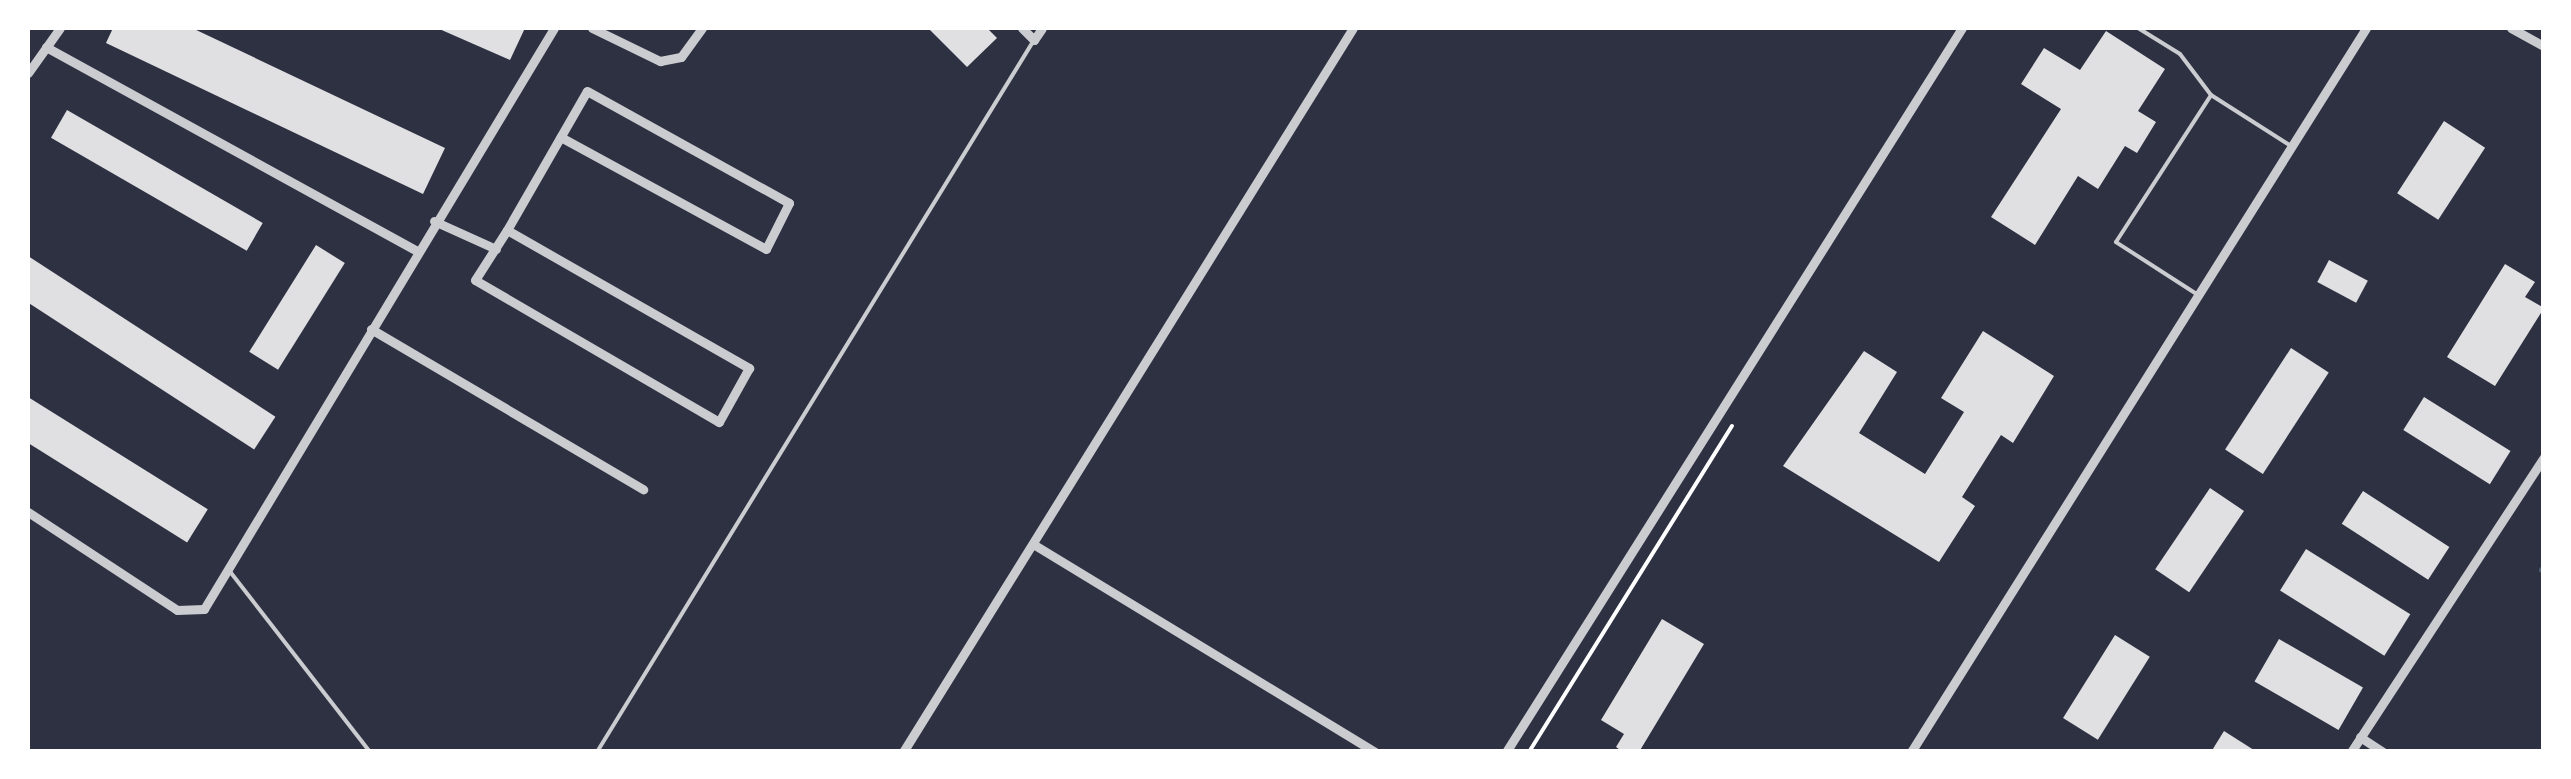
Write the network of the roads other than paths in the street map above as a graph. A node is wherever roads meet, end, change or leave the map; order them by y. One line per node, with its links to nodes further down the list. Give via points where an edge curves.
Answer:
1 (60, 28): 14 (street)
2 (554, 28): 19 (street)
3 (592, 28): 4 (street, via 660,60 680,57)
4 (702, 28)
5 (1022, 28): 12 (street)
6 (1042, 28): 12 (street)
7 (1353, 28): 28 (street, via 1164,319)
8 (1962, 28): 35 (street)
9 (2138, 28): 16 (lane, via 2180,54)
10 (2366, 28): 18 (street)
11 (2511, 28): 13 (street)
12 (1034, 40): 32 (lane)
13 (2544, 46)
14 (46, 47): 15 (street); 22 (street)
15 (28, 73)
16 (2211, 95): 18 (lane); 23 (lane, via 2116,242)
17 (561, 137): 17 (street, via 587,91 789,203 766,250); 20 (street)
18 (2292, 146): 23 (street)
19 (434, 221): 21 (street); 22 (street)
20 (507, 230): 21 (street); 21 (street, via 749,368 719,422 475,280)
21 (496, 249)
22 (417, 251): 24 (street)
23 (2197, 294): 36 (street)
24 (370, 329): 26 (street); 29 (street)
25 (2544, 457): 30 (street)
26 (643, 489)
27 (28, 512): 29 (street, via 177,610 204,610)
28 (1033, 544): 33 (street); 34 (street)
29 (228, 569): 31 (lane)
30 (2360, 738): 37 (street); 38 (street)
31 (370, 752)
32 (597, 752)
33 (903, 752)
34 (1375, 752)
35 (1506, 752)
36 (1911, 752)
37 (2351, 752)
38 (2383, 752)

